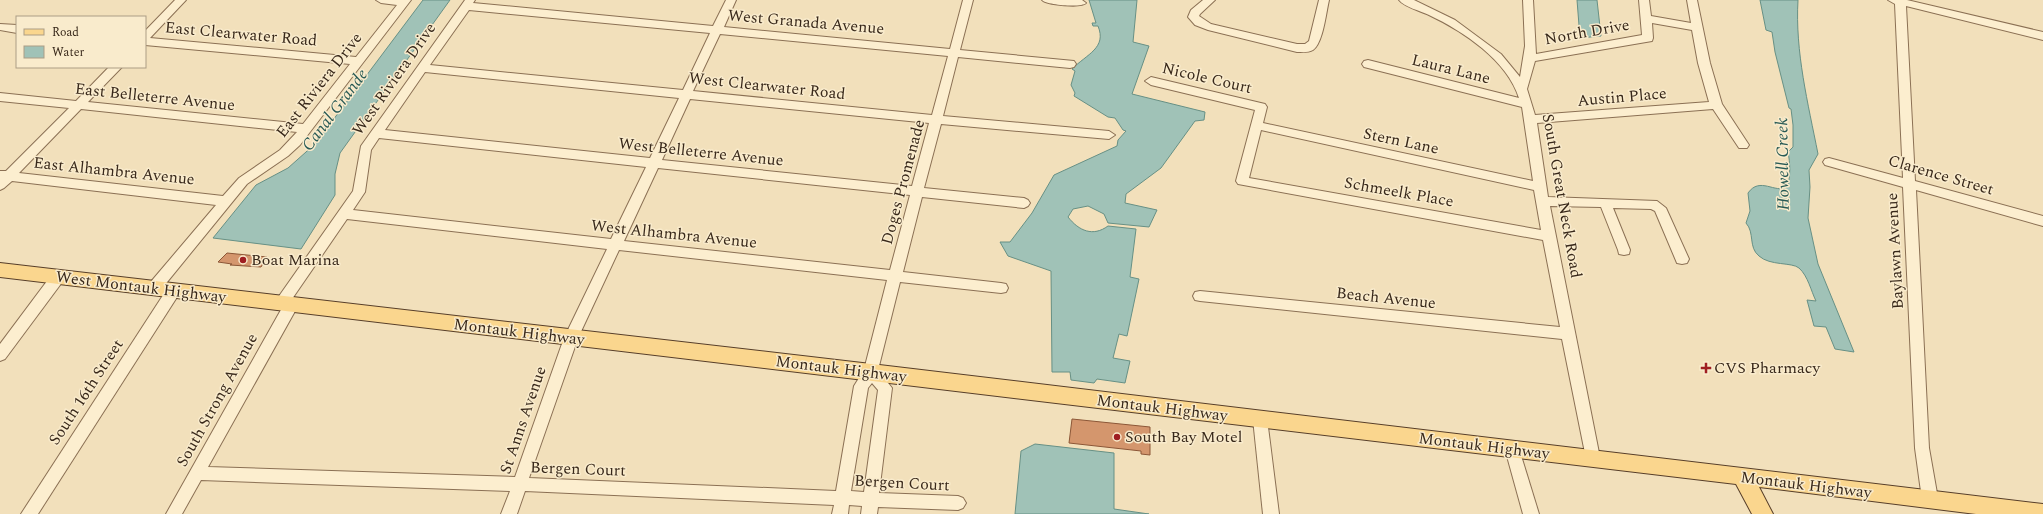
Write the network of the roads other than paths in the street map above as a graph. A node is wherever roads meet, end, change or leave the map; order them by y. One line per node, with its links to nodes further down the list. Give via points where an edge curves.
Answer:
1 (181, 0): 21 (street)
2 (381, 0): 12 (street)
3 (731, 0): 20 (street, St Anns Avenue)
4 (968, 0): 24 (street, Doges Promenade)
5 (1047, 0): 15 (street)
6 (1210, 0): 7 (street, via 1195,12 1193,17 1199,23 1284,46 1308,48 1314,44)
7 (1324, 0)
8 (1404, 0): 29 (street, South Great Neck Road, via 1453,24)
9 (1528, 0): 26 (street)
10 (1644, 0): 16 (street)
11 (1692, 0): 18 (street)
12 (405, 1): 25 (street, East Riviera Drive)
13 (1897, 1): 22 (street); 49 (street, Baylawn Avenue)
14 (468, 3): 20 (street, West Granada Avenue); 31 (street, West Riviera Drive)
15 (1081, 3)
16 (1647, 19): 18 (street); 26 (street, North Drive, via 1648,38)
17 (0, 27): 19 (street)
18 (1697, 27): 38 (street)
19 (16, 28)
20 (717, 30): 24 (street, West Granada Avenue); 34 (street, St Anns Avenue)
21 (146, 36)
22 (2043, 36)
23 (146, 41): 25 (street, East Clearwater Road)
24 (954, 52): 27 (street, West Granada Avenue); 40 (street, Doges Promenade)
25 (359, 61): 42 (street, East Riviera Drive)
26 (1530, 62): 29 (street, North Drive); 33 (street, via 1528,77)
27 (1070, 64)
28 (1368, 64): 36 (street, Laura Lane)
29 (1506, 66): 33 (street, South Great Neck Road)
30 (115, 68): 37 (street)
31 (422, 68): 34 (street, West Clearwater Road); 43 (street, West Riviera Drive)
32 (1151, 80): 41 (street, Nicole Court, via 1261,107)
33 (1522, 90): 36 (street, South Great Neck Road)
34 (686, 94): 40 (street, West Clearwater Road); 47 (street, St Anns Avenue)
35 (0, 97): 37 (street, East Belleterre Avenue)
36 (1527, 104): 39 (street, South Great Neck Road)
37 (78, 105): 42 (street, East Belleterre Avenue); 48 (street)
38 (1716, 105): 39 (street, Austin Place); 45 (street)
39 (1530, 119): 50 (street, South Great Neck Road)
40 (937, 120): 44 (street, West Clearwater Road); 51 (street, Doges Promenade)
41 (1256, 125): 50 (street, Stern Lane); 58 (street, Schmeelk Place, via 1242,181)
42 (307, 129): 52 (street, East Riviera Drive, via 286,153 254,172)
43 (375, 133): 47 (street, West Belleterre Avenue); 56 (street, West Riviera Drive, via 365,148 359,192)
44 (1109, 135)
45 (1743, 145)
46 (1829, 162): 49 (street, Clarence Street)
47 (654, 163): 51 (street, West Belleterre Avenue); 59 (street, St Anns Avenue)
48 (3, 179): 52 (street, East Alhambra Avenue)
49 (1909, 184): 57 (street, Clarence Street); 81 (street, Baylawn Avenue, via 1922,448)
50 (1540, 187): 53 (street, South Great Neck Road)
51 (917, 192): 55 (street, West Belleterre Avenue); 63 (street, Doges Promenade)
52 (225, 200): 65 (street, East Riviera Drive)
53 (1542, 200): 54 (street); 58 (street, South Great Neck Road)
54 (1605, 202): 60 (street); 61 (street, via 1653,204 1660,208)
55 (1024, 203)
56 (344, 214): 59 (street, West Alhambra Avenue); 69 (street, West Riviera Drive)
57 (2043, 221)
58 (1549, 236): 70 (street, South Great Neck Road)
59 (615, 245): 63 (street, West Alhambra Avenue); 71 (street, St Anns Avenue)
60 (1624, 250)
61 (1682, 259)
62 (0, 270): 64 (main road, West Montauk Highway)
63 (896, 276): 66 (street, West Alhambra Avenue); 73 (street, Doges Promenade)
64 (58, 277): 65 (main road, West Montauk Highway); 72 (street)
65 (154, 288): 67 (main road, West Montauk Highway)
66 (1001, 288)
67 (174, 290): 69 (main road, West Montauk Highway); 84 (street, South 16th Street)
68 (1200, 296): 70 (street, Beach Avenue)
69 (287, 304): 71 (main road, Montauk Highway); 77 (street, South Strong Avenue)
70 (1569, 334): 76 (street, South Great Neck Road)
71 (571, 338): 73 (main road, Montauk Highway); 79 (street, St Anns Avenue)
72 (0, 356)
73 (871, 372): 74 (main road, Montauk Highway); 80 (street, via 860,386); 83 (street, via 885,388)
74 (1260, 419): 75 (main road, Montauk Highway); 88 (street)
75 (1512, 449): 76 (main road, Montauk Highway); 89 (street)
76 (1593, 458): 78 (main road, Montauk Highway)
77 (197, 473): 79 (street, Bergen Court); 85 (street, South Strong Avenue)
78 (1743, 478): 81 (main road, Montauk Highway); 90 (main road)
79 (520, 484): 80 (street, Bergen Court); 86 (street, St Anns Avenue)
80 (843, 498): 83 (street, Bergen Court); 87 (street)
81 (1930, 499): 91 (main road, Montauk Highway)
82 (958, 503): 83 (street, Bergen Court)
83 (870, 507)
84 (28, 514)
85 (174, 514)
86 (509, 514)
87 (840, 514)
88 (1271, 514)
89 (1531, 514)
90 (1763, 514)
91 (2043, 514)

